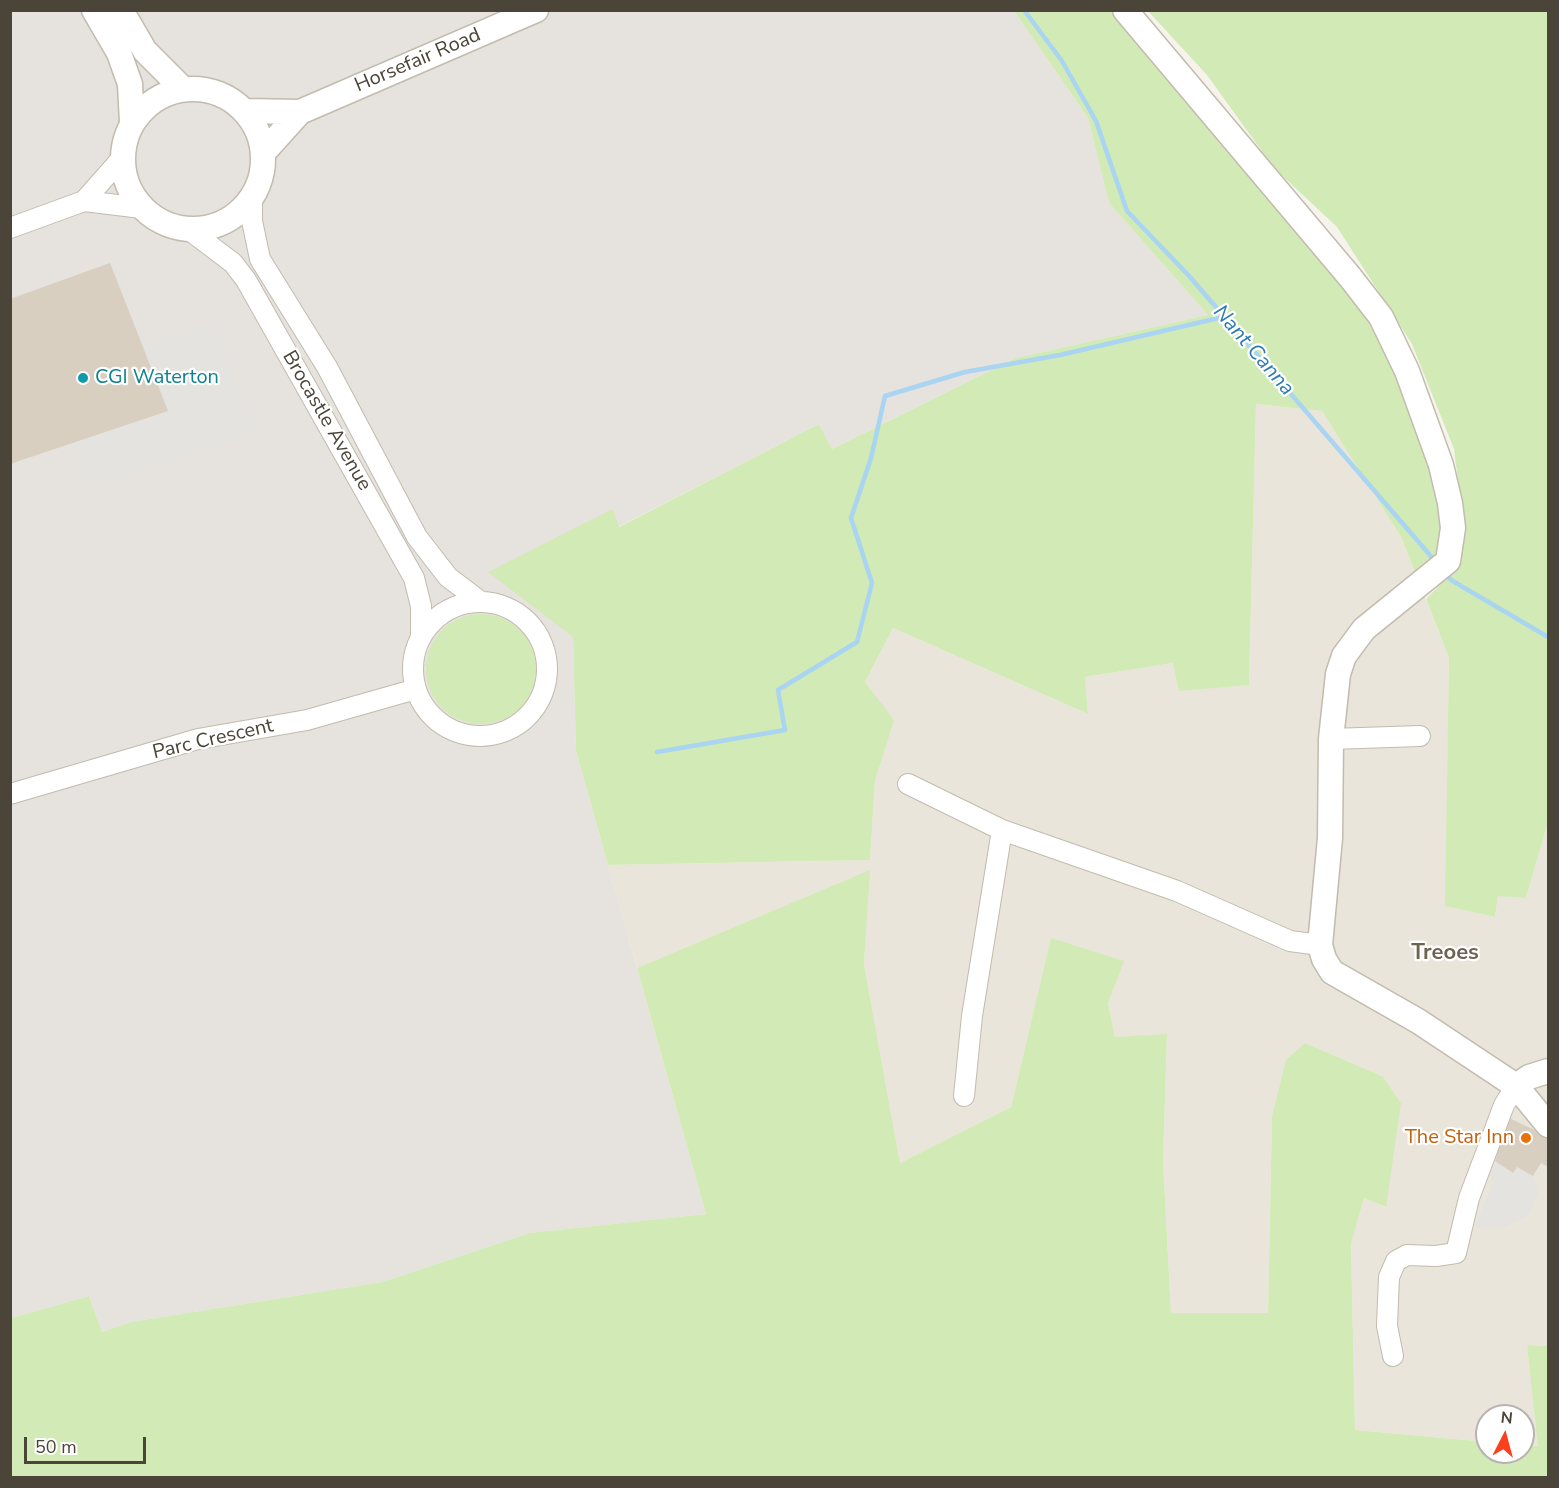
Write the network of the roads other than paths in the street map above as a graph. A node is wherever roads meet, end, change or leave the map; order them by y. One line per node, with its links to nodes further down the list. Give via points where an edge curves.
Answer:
1 (94, 10): 8 (street, via 119,53 130,84)
2 (120, 10): 5 (street, via 145,51)
3 (536, 10): 7 (street, Horsefair Road)
4 (1125, 10): 20 (street, via 1381,317 1407,371 1442,465 1453,528 1442,568 1364,629 1348,649 1338,674)
5 (183, 89): 6 (street, via 216,92); 8 (street, via 162,95)
6 (244, 111): 7 (street, Horsefair Road); 9 (street, via 257,130)
7 (300, 112): 9 (street, Horsefair Road)
8 (132, 123): 10 (street, via 124,140)
9 (263, 153): 11 (street, via 261,176)
10 (122, 158): 12 (street); 13 (street, via 124,176)
11 (252, 198): 15 (street, via 224,222); 16 (street, Brocastle Avenue, via 253,229 260,259 327,367 417,537 448,577)
12 (84, 201): 13 (street); 14 (street)
13 (142, 208): 15 (street, via 163,222)
14 (10, 228)
15 (188, 229): 17 (street, Brocastle Avenue, via 233,263 246,280 414,578 422,606)
16 (481, 602): 17 (street, via 446,611); 18 (street, via 499,604 516,612 540,638 548,673 536,707 507,730 471,735 437,720)
17 (421, 636): 18 (street, via 413,671)
18 (416, 689): 22 (street, Parc Crescent, via 307,720 198,739)
19 (1420, 736): 20 (street)
20 (1331, 738): 24 (street, via 1330,838)
21 (908, 784): 23 (street)
22 (10, 794)
23 (1002, 830): 24 (street, via 1177,891 1290,941); 27 (street, via 972,1016)
24 (1320, 945): 26 (street, via 1332,972 1418,1021)
25 (1548, 1071): 26 (street)
26 (1516, 1086): 28 (street); 29 (street, via 1504,1105 1469,1198 1456,1253 1407,1255 1396,1261 1389,1277 1387,1326)
27 (964, 1096)
28 (1548, 1125)
29 (1393, 1356)

